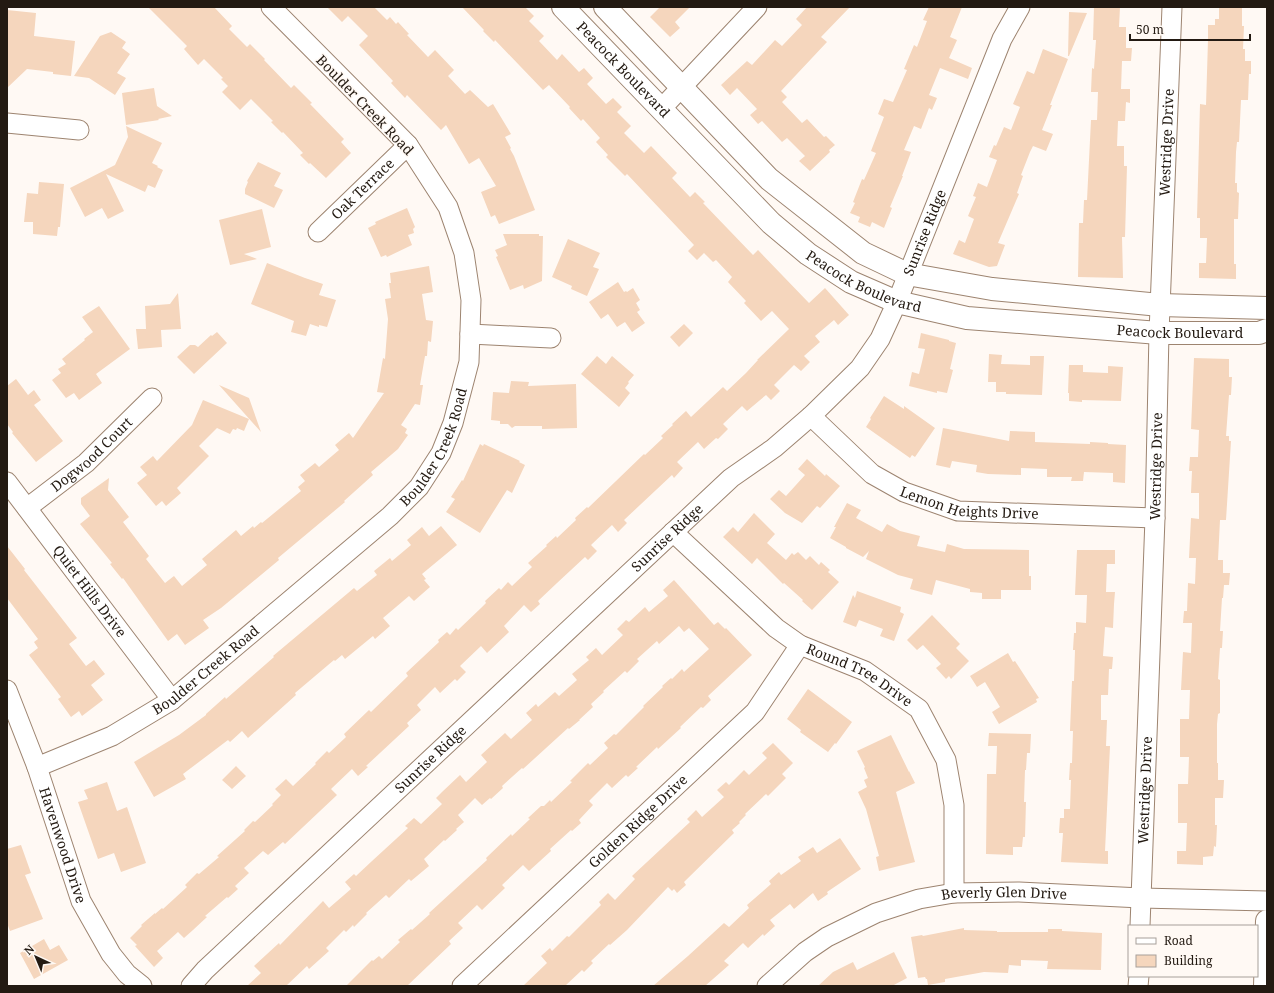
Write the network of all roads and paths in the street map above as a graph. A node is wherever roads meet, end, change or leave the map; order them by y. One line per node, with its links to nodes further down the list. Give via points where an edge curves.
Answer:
1 (271, 7): 11 (street, Boulder Creek Road)
2 (562, 7): 8 (street, Peacock Boulevard)
3 (605, 7): 7 (street, Peacock Boulevard)
4 (756, 7): 7 (street)
5 (1020, 7): 13 (street, Sunrise Ridge, via 1002,39)
6 (1172, 7): 15 (street, Westridge Drive)
7 (681, 87): 8 (street); 13 (street, Peacock Boulevard, via 769,179 863,253)
8 (661, 109): 14 (street, Peacock Boulevard, via 771,224 808,254 851,282)
9 (7, 123): 10 (street)
10 (79, 130)
11 (408, 145): 12 (street, Oak Terrace); 19 (street, Boulder Creek Road, via 448,207 464,253 471,300)
12 (318, 232)
13 (907, 274): 14 (street, Sunrise Ridge); 15 (street, Peacock Boulevard, via 992,289)
14 (897, 302): 18 (street, Peacock Boulevard, via 967,318); 22 (street, Sunrise Ridge, via 880,339 860,368)
15 (1160, 305): 16 (street, Peacock Boulevard); 18 (street, Westridge Drive)
16 (1267, 308)
17 (1267, 330): 18 (street, Peacock Boulevard, via 1259,333)
18 (1159, 333): 25 (street, Westridge Drive)
19 (470, 334): 20 (street); 29 (street, Boulder Creek Road, via 469,362 452,423 441,453 419,487 390,516)
20 (551, 338)
21 (152, 398): 24 (street, Dogwood Court, via 86,463)
22 (811, 416): 25 (street, Lemon Heights Drive, via 872,474 904,492 958,511); 26 (street, Sunrise Ridge, via 774,448 731,478)
23 (7, 482): 24 (street, Quiet Hills Drive)
24 (27, 508): 29 (street, Quiet Hills Drive)
25 (1155, 518): 32 (street, Westridge Drive)
26 (673, 532): 27 (street, Round Tree Drive, via 776,628); 37 (street, Sunrise Ridge, via 204,970)
27 (800, 645): 31 (street, Round Tree Drive, via 865,671 919,709 946,760 954,805); 38 (street, Golden Ridge Drive, via 755,712)
28 (7, 690): 30 (street, Havenwood Drive)
29 (172, 700): 30 (street, Boulder Creek Road, via 112,736)
30 (37, 767): 36 (street, Havenwood Drive, via 81,901 111,954 127,974)
31 (954, 893): 32 (street, Beverly Glen Drive, via 1019,892); 39 (street, Beverly Glen Drive, via 919,899 883,911 827,937 805,952)
32 (1141, 898): 33 (street, Beverly Glen Drive); 35 (street, Westridge Drive)
33 (1267, 901)
34 (1267, 921): 40 (street)
35 (1140, 925)
36 (142, 986)
37 (191, 986)
38 (462, 986)
39 (767, 986)
40 (1265, 986)

